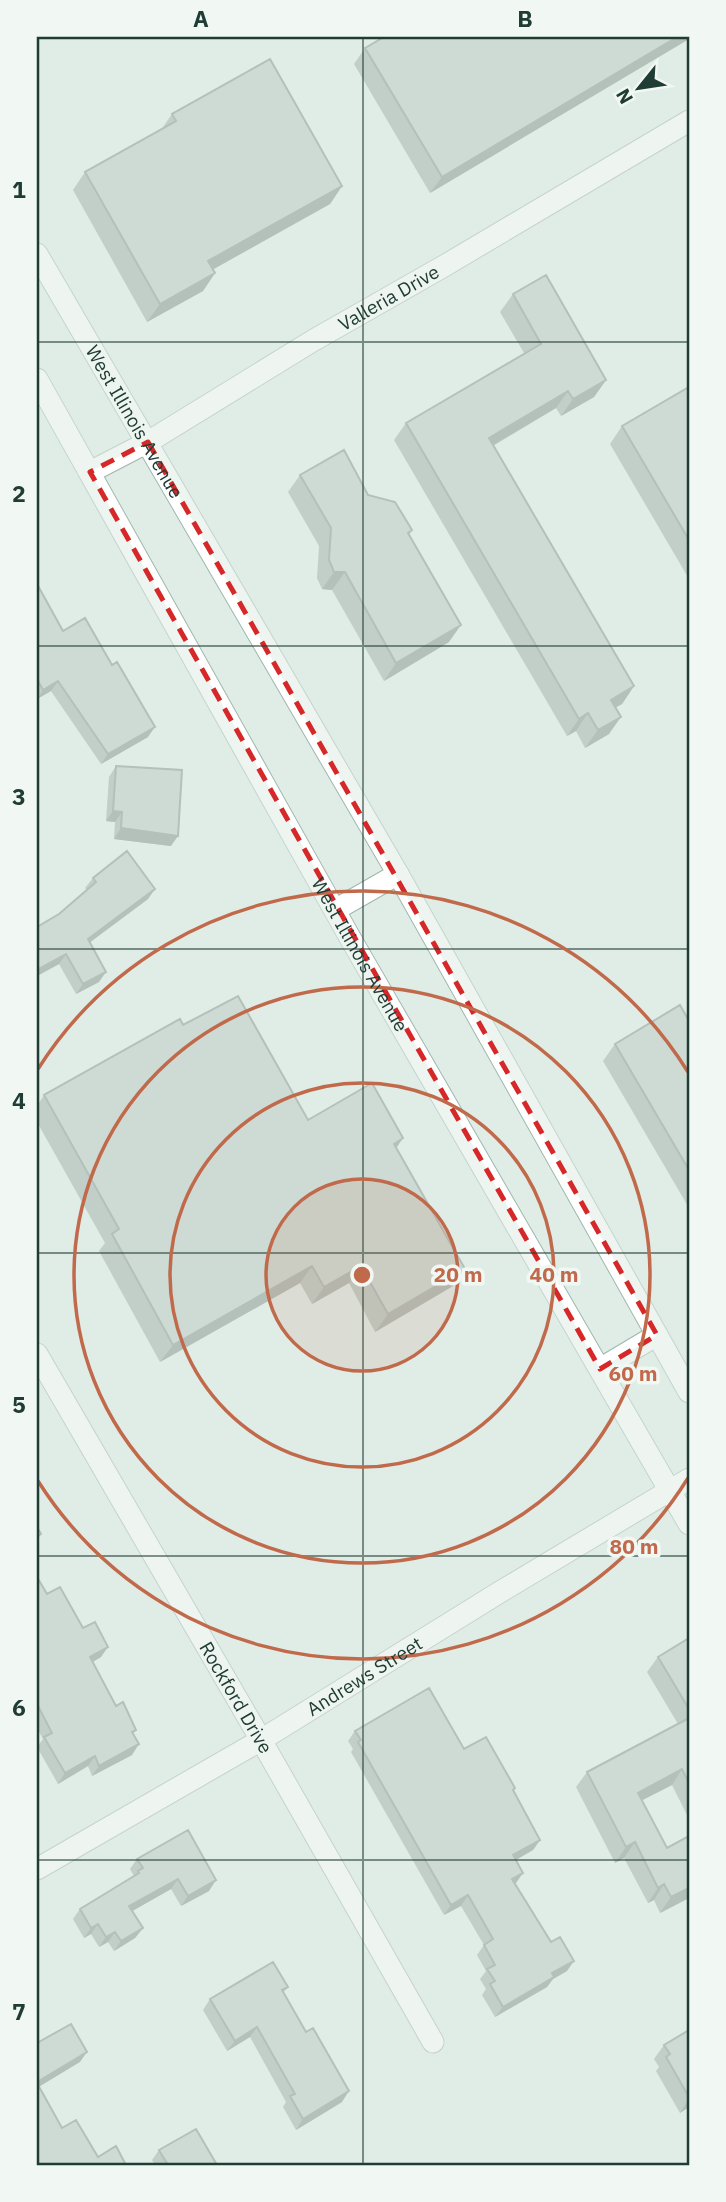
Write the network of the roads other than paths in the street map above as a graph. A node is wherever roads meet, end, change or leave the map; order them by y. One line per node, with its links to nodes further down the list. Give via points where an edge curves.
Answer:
1 (689, 121): 4 (main road, Valleria Drive)
2 (37, 254): 4 (main road, West Illinois Avenue)
3 (37, 379): 5 (main road, West Illinois Avenue)
4 (148, 442): 5 (main road, Valleria Drive); 6 (main road, West Illinois Avenue)
5 (90, 472): 7 (main road, West Illinois Avenue)
6 (398, 874): 7 (main road); 8 (main road, West Illinois Avenue)
7 (335, 911): 10 (main road, West Illinois Avenue)
8 (657, 1335): 10 (main road); 11 (main road, West Illinois Avenue)
9 (37, 1354): 15 (main road, Rockford Drive)
10 (600, 1369): 13 (main road, West Illinois Avenue)
11 (689, 1392)
12 (689, 1479): 13 (main road, Andrews Street)
13 (670, 1491): 14 (main road, West Illinois Avenue); 15 (main road, Andrews Street)
14 (689, 1524)
15 (261, 1740): 16 (main road, Andrews Street); 17 (main road, Rockford Drive)
16 (37, 1869)
17 (433, 2042)

